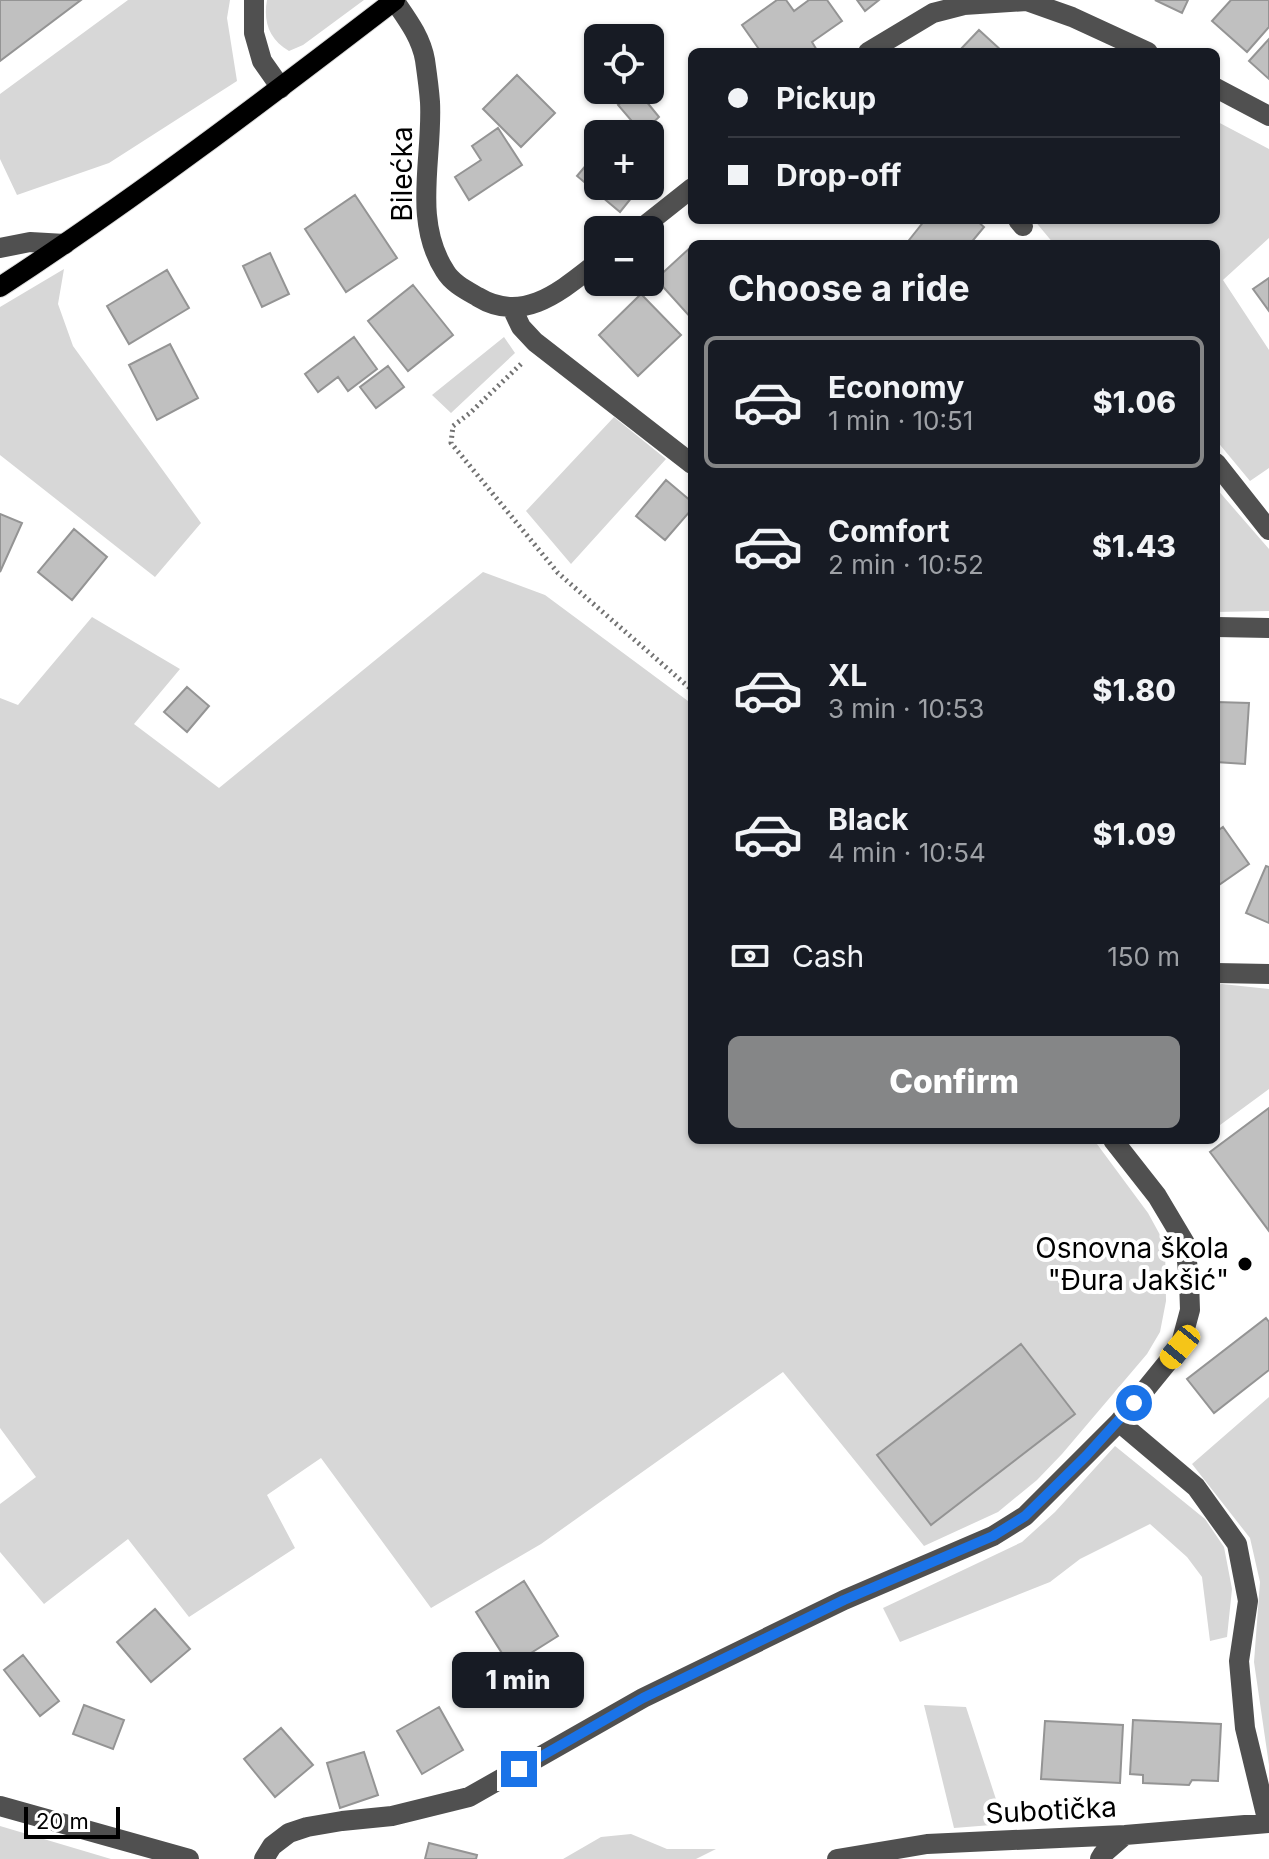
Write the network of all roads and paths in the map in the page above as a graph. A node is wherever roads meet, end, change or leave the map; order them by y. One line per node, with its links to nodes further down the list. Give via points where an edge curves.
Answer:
1 (254, 0): 5 (street, via 254,33 262,61)
2 (394, 0): 5 (main road); 14 (street, Bilećka, via 424,56 430,103 426,204 438,258 456,284 486,302)
3 (897, 44): 4 (street, via 933,13 964,5 1027,1)
4 (1139, 48)
5 (281, 88): 10 (main road)
6 (1220, 90): 7 (street)
7 (1269, 116)
8 (688, 191): 9 (street)
9 (657, 216)
10 (65, 244): 11 (street, via 30,242); 13 (main road)
11 (0, 248)
12 (584, 272): 14 (street, via 548,299)
13 (0, 287)
14 (512, 308): 15 (street)
15 (535, 342): 16 (street); 21 (path, via 522,364 453,426 451,443 558,573)
16 (688, 461)
17 (1220, 468): 18 (street)
18 (1269, 530)
19 (1220, 627): 20 (street)
20 (1269, 628)
21 (688, 687)
22 (1220, 973): 23 (street)
23 (1269, 974)
24 (1116, 1144): 25 (street, via 1185,1243 1190,1295 1180,1347)
25 (1119, 1422): 27 (street, via 1196,1487 1237,1544 1248,1601 1239,1661 1245,1728); 30 (street, via 1025,1516 993,1536 844,1600 643,1698 469,1797 392,1816 307,1827 289,1833)
26 (0, 1806): 29 (street)
27 (1268, 1823): 28 (street, Subotička)
28 (1125, 1835): 31 (street, Subotička, via 927,1844); 32 (street)
29 (189, 1859)
30 (264, 1859)
31 (837, 1859)
32 (1100, 1859)

